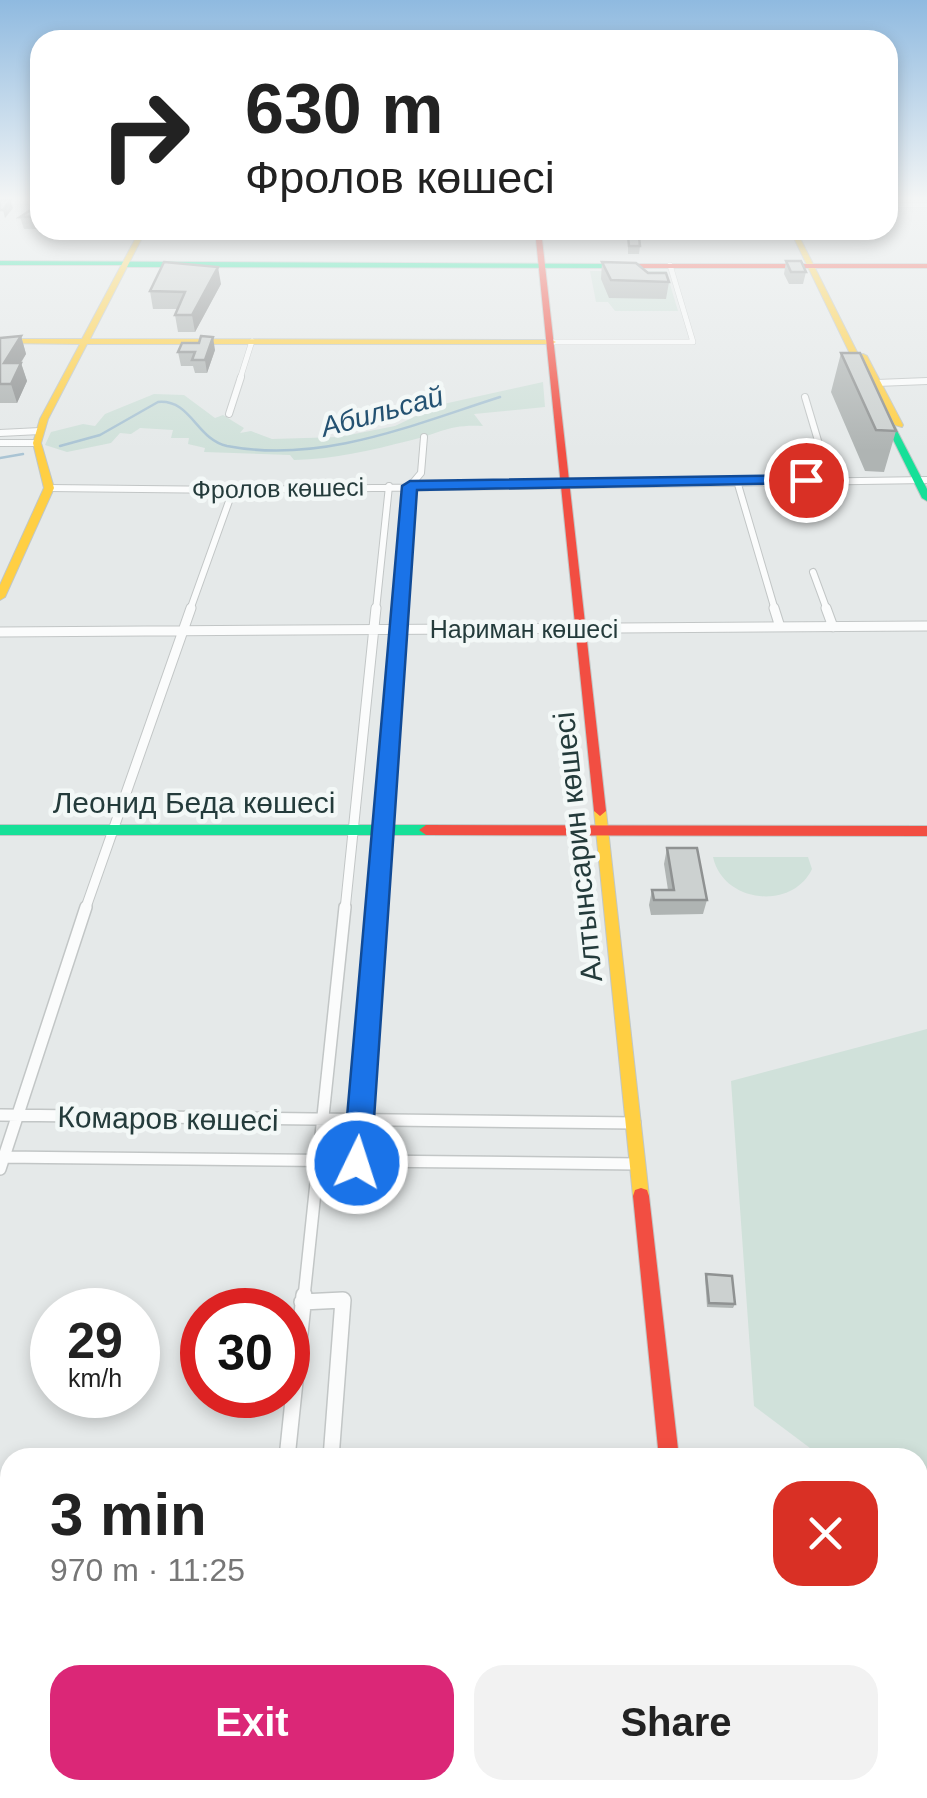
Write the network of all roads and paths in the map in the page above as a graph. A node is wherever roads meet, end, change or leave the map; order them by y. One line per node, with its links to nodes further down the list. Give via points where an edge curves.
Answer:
1 (114, 284): 7 (street)
2 (545, 284): 9 (street, Алтынсарин көшесі)
3 (675, 284): 9 (street, via 693,342)
4 (822, 284): 18 (street)
5 (823, 284): 11 (street)
6 (0, 341): 7 (street)
7 (84, 341): 8 (street); 15 (street)
8 (252, 341): 9 (street); 13 (street)
9 (552, 342): 21 (street, Алтынсарин көшесі)
10 (927, 380): 11 (street)
11 (877, 382): 18 (street)
12 (804, 397): 19 (street)
13 (229, 414)
14 (0, 434): 15 (street)
15 (39, 437): 17 (street); 24 (street)
16 (424, 437): 23 (street, via 421,473)
17 (0, 443)
18 (924, 479): 19 (street, Фролов көшесі); 26 (street)
19 (822, 480): 20 (street, Фролов көшесі)
20 (737, 481): 21 (street, Фролов көшесі); 30 (street)
21 (566, 482): 23 (street, Фролов көшесі); 32 (street, Алтынсарин көшесі)
22 (390, 486): 23 (street, Фролов көшесі); 25 (street, Фролов көшесі); 33 (street)
23 (410, 486): 34 (street)
24 (49, 488): 25 (street, Фролов көшесі); 28 (street)
25 (233, 490): 36 (street)
26 (927, 498)
27 (812, 572): 31 (street)
28 (0, 598)
29 (927, 626): 31 (street, Нариман көшесі)
30 (780, 627): 31 (street, Нариман көшесі); 32 (street, Нариман көшесі)
31 (833, 627)
32 (581, 629): 34 (street, Нариман көшесі); 42 (street, Алтынсарин көшесі)
33 (374, 630): 34 (street, Нариман көшесі); 36 (street, Нариман көшесі); 40 (street)
34 (398, 630): 41 (street)
35 (0, 632): 36 (street, Нариман көшесі)
36 (185, 632): 38 (street)
37 (0, 830): 38 (street, Леонид Беда көшесі)
38 (111, 830): 40 (street, Леонид Беда көшесі); 44 (street)
39 (927, 831): 42 (street, Леонид Беда көшесі)
40 (352, 832): 41 (street, Леонид Беда көшесі); 45 (street)
41 (383, 832): 42 (street, Леонид Беда көшесі); 46 (street)
42 (606, 834): 47 (street, Алтынсарин көшесі)
43 (0, 1115): 44 (street, Комаров көшесі)
44 (18, 1115): 45 (street, Комаров көшесі); 48 (street)
45 (322, 1122): 46 (street, Комаров көшесі); 49 (street)
46 (360, 1122): 47 (street, Комаров көшесі); 50 (street)
47 (635, 1124): 51 (street, Алтынсарин көшесі)
48 (1, 1161): 49 (street, Комаров көшесі)
49 (318, 1163): 50 (street, Комаров көшесі); 52 (street)
50 (357, 1163): 51 (street, Комаров көшесі)
51 (639, 1164): 57 (street, Алтынсарин көшесі)
52 (304, 1288)
53 (310, 1302): 56 (street, via 343,1300)
54 (291, 1418): 55 (street)
55 (288, 1448)
56 (332, 1448)
57 (669, 1448)

